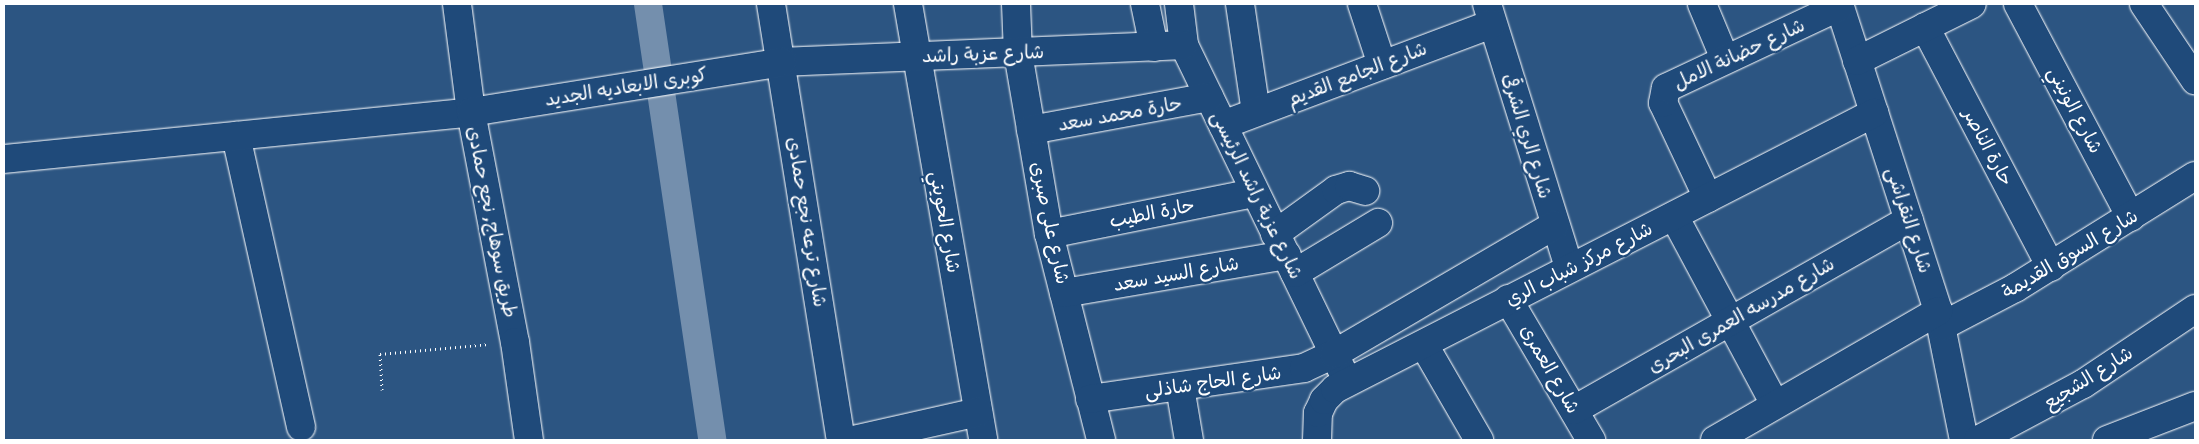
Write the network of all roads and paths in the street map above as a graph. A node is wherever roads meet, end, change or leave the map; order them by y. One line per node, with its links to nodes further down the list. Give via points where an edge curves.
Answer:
1 (457, 4): 26 (street, طريق سوهاج, نجع حمادى)
2 (771, 4): 22 (street, شارع ترعه نجع حمادى)
3 (908, 4): 19 (street, شارع الحويتي)
4 (1016, 4): 18 (street, شارع على صبرى)
5 (1145, 4): 17 (street)
6 (1179, 4): 16 (street, شارع عزبة راشد الرئيسى)
7 (1240, 4): 27 (street)
8 (1362, 4): 23 (street)
9 (1702, 4): 20 (street)
10 (1972, 4): 15 (street)
11 (2018, 4): 38 (street, شارع الونيني)
12 (2144, 4): 24 (street)
13 (1839, 5): 20 (street, شارع حضانة الامل); 21 (street, شارع النقراشى)
14 (1489, 14): 23 (street, شارع الجامع القديم); 41 (street, شارع الري الشرقى)
15 (1924, 27): 21 (street); 44 (street, حارة الناصر)
16 (1184, 45): 17 (street, شارع عزبة راشد); 25 (street, شارع عزبة راشد الرئيسى)
17 (1154, 47): 18 (street, شارع عزبة راشد)
18 (1018, 53): 19 (street, شارع عزبة راشد); 30 (street, شارع على صبرى)
19 (916, 57): 22 (street, شارع عزبة راشد); 61 (street, شارع الحويتي)
20 (1725, 59): 36 (street, شارع حضانة الامل, via 1672,83 1663,95 1666,110)
21 (1857, 61): 28 (street, شارع النقراشى)
22 (782, 62): 26 (street, كوبرى الابعاديه الجديد); 65 (street, شارع ترعه نجع حمادى)
23 (1382, 65): 27 (street, شارع الجامع القديم)
24 (2195, 80)
25 (1209, 97): 29 (street, شارع عزبة راشد الرئيسى); 30 (street, حارة محمد سعد)
26 (471, 112): 31 (street, كوبرى الابعاديه الجديد); 51 (street, طريق سوهاج, نجع حمادى)
27 (1256, 112): 29 (street, شارع الجامع القديم)
28 (1874, 113): 36 (street, شارع مركز شباب الري); 39 (street, شارع النقراشى)
29 (1223, 125): 35 (street, شارع عزبة راشد الرئيسى)
30 (1032, 130): 42 (street, شارع على صبرى)
31 (236, 136): 32 (street, كوبرى الابعاديه الجديد); 62 (street)
32 (4, 159)
33 (2195, 176): 38 (street, شارع السوق القديمة)
34 (1365, 191): 43 (street, via 1349,186 1336,190)
35 (1255, 193): 42 (street, حارة الطيب); 43 (street, شارع عزبة راشد الرئيسى)
36 (1708, 198): 37 (street, شارع مركز شباب الري)
37 (1674, 216): 45 (street, شارع مركز شباب الري); 50 (street)
38 (2131, 217): 44 (street, شارع السوق القديمة)
39 (1909, 220): 49 (street, شارع النقراشى); 50 (street, شارع مدرسه العمرى البحرى)
40 (1378, 223): 43 (street)
41 (1554, 225): 45 (street, شارع الري الشرقى); 53 (street, شارع الحاج شاذلى)
42 (1049, 234): 46 (street, شارع على صبرى)
43 (1286, 254): 46 (street, شارع السيد سعد); 53 (street, شارع عزبة راشد الرئيسى)
44 (2051, 267): 49 (street, شارع السوق القديمة)
45 (1569, 268): 47 (street, شارع مركز شباب الري)
46 (1064, 293): 57 (street, شارع على صبرى)
47 (1508, 299): 52 (street, شارع مركز شباب الري); 60 (street, شارع العمرى)
48 (2195, 309): 75 (street, شارع الشجيع, via 2083,384)
49 (1940, 318): 58 (street, شارع السوق القديمة); 74 (street, شارع النقراشى)
50 (1730, 321): 58 (street); 60 (street, شارع مدرسه العمرى البحرى)
51 (515, 342): 56 (path, via 380,354); 64 (street, طريق سوهاج, نجع حمادى)
52 (1424, 345): 54 (street, شارع مركز شباب الري); 71 (street)
53 (1334, 354): 54 (street, شارع عزبة راشد الرئيسى); 55 (street, شارع الحاج شاذلى, via 1284,372)
54 (1348, 382): 70 (street, شارع مركز شباب الري, via 1324,400 1318,413)
55 (1180, 386): 57 (street, شارع الحاج شاذلى); 69 (street)
56 (382, 390)
57 (1090, 399): 68 (street, شارع على صبرى)
58 (1775, 404): 73 (street, شارع السوق القديمة)
59 (2195, 406): 63 (street)
60 (1574, 410): 72 (street, شارع العمرى)
61 (978, 412): 66 (street); 67 (street, شارع الحويتي)
62 (301, 427)
63 (2141, 434): 76 (street)
64 (528, 440)
65 (841, 440)
66 (853, 440)
67 (982, 440)
68 (1101, 440)
69 (1189, 440)
70 (1317, 440)
71 (1479, 440)
72 (1591, 440)
73 (1714, 440)
74 (1964, 440)
75 (1978, 440)
76 (2107, 440)

